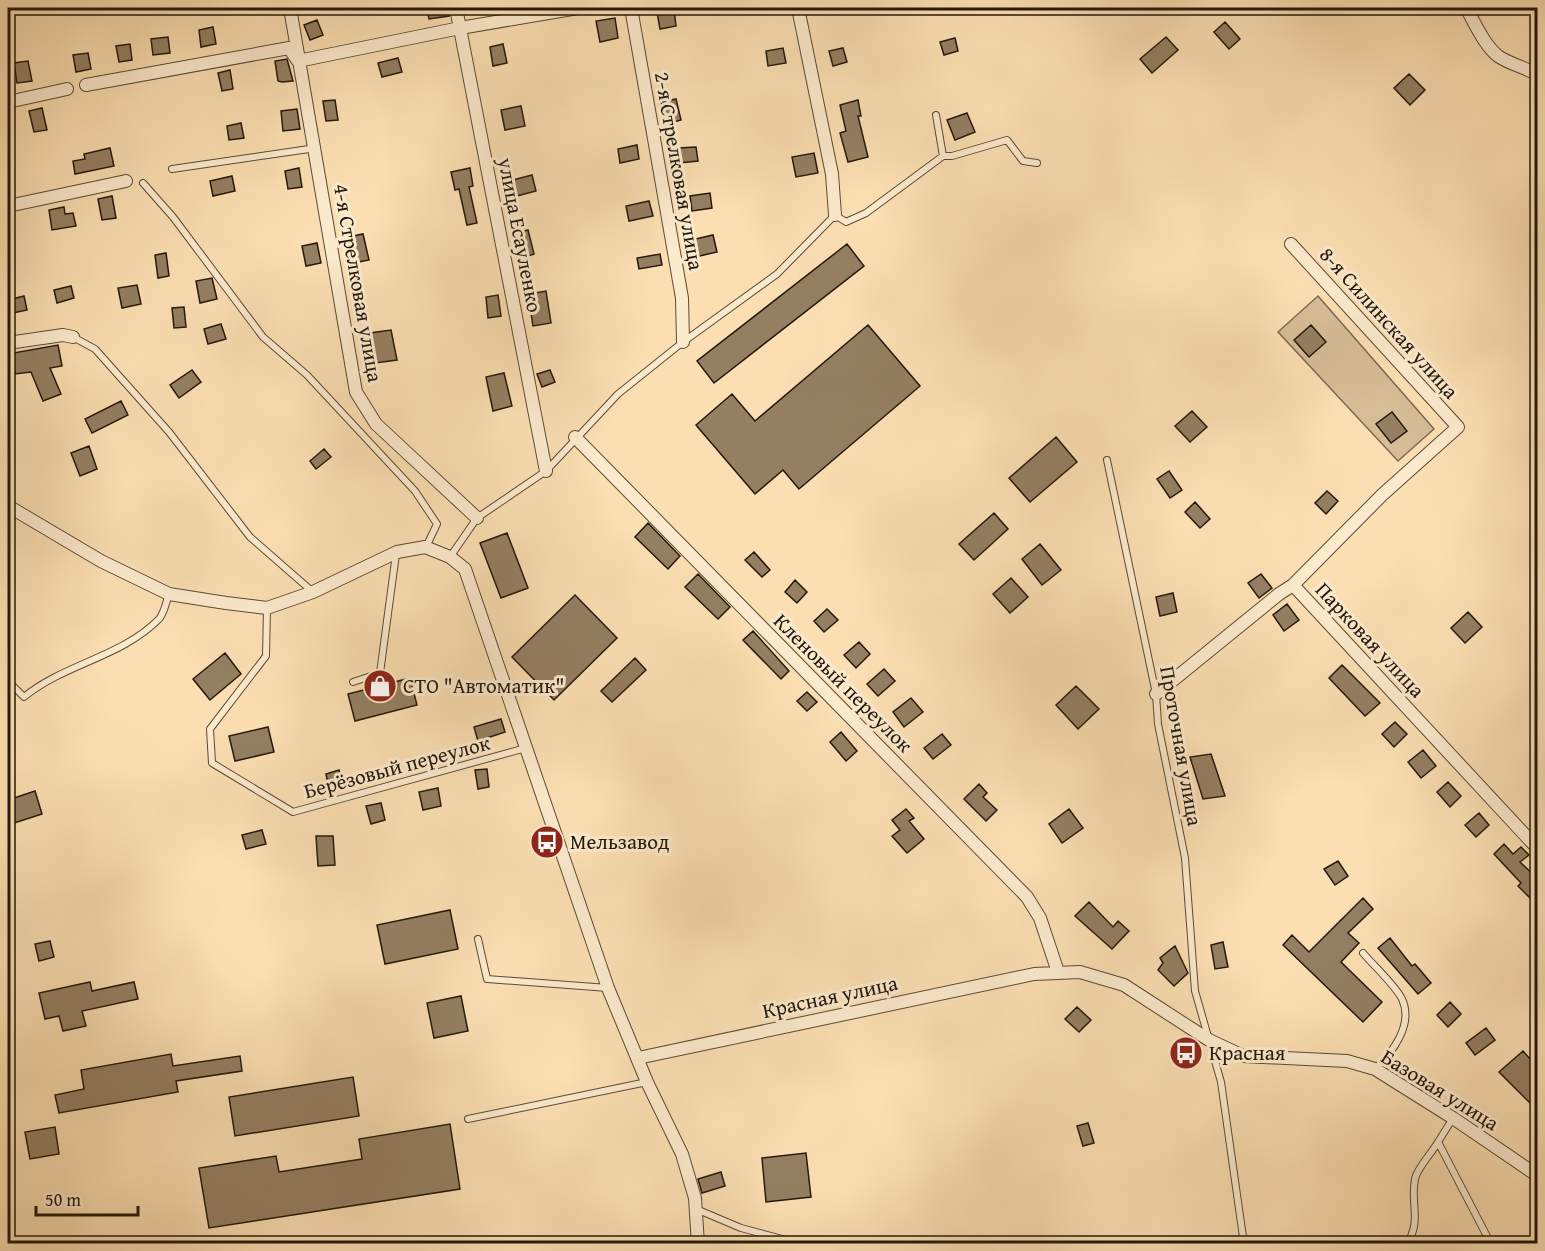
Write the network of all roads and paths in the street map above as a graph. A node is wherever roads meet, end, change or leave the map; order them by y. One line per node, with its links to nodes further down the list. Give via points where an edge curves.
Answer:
1 (290, 8): 8 (street, 4-я Стрелковая улица)
2 (456, 8): 7 (street, улица Есауленко)
3 (578, 8): 7 (street)
4 (631, 8): 24 (street, 2-я Стрелковая улица, via 682,298)
5 (798, 8): 21 (street, via 832,174)
6 (1467, 8): 9 (street, via 1490,49 1500,58)
7 (460, 28): 8 (street); 28 (street, улица Есауленко)
8 (298, 62): 10 (street, via 289,48); 14 (street, 4-я Стрелковая улица)
9 (1538, 75)
10 (86, 85)
11 (67, 89): 12 (street)
12 (8, 102)
13 (936, 115): 15 (lane)
14 (316, 148): 17 (lane); 30 (street, 4-я Стрелковая улица, via 356,392 376,424)
15 (943, 156): 16 (lane, via 1007,140 1023,161); 21 (lane, via 866,213 846,222)
16 (1037, 163)
17 (172, 169)
18 (126, 180): 20 (street)
19 (142, 183): 31 (lane, via 173,217 264,337 307,375 415,491 437,524)
20 (8, 206)
21 (835, 215): 24 (lane, via 777,274)
22 (1291, 244): 34 (street, 8-я Силинская улица, via 1458,427 1382,495)
23 (73, 337): 25 (street); 35 (lane, via 95,349 169,432 250,537)
24 (683, 342): 26 (lane, via 618,394)
25 (8, 343)
26 (574, 438): 28 (lane); 45 (street, Кленовый переулок, via 1027,897 1040,918)
27 (1107, 459): 40 (lane, Проточная улица)
28 (546, 471): 30 (lane)
29 (8, 506): 36 (street, via 101,561)
30 (477, 518): 33 (lane)
31 (425, 547): 32 (street); 33 (street)
32 (397, 552): 35 (street); 39 (lane, via 380,673)
33 (450, 557): 41 (street, via 465,569)
34 (1293, 585): 40 (street, Парковая улица); 42 (street, Парковая улица)
35 (313, 592): 37 (street)
36 (169, 594): 37 (street); 38 (lane, via 160,619 124,644 43,681 24,697)
37 (267, 608): 41 (lane, Берёзовый переулок, via 266,656 210,729 212,763 293,812)
38 (8, 681)
39 (353, 682)
40 (1155, 694): 47 (lane, Проточная улица, via 1185,858 1195,991)
41 (526, 748): 46 (street)
42 (1538, 849)
43 (478, 939): 46 (lane, via 487,979)
44 (1363, 952): 49 (lane, via 1402,1000 1404,1022 1394,1051)
45 (1058, 972): 47 (street, Красная улица, via 1080,972 1124,985); 48 (street, Красная улица)
46 (608, 988): 48 (street)
47 (1209, 1040): 49 (street, Базовая улица, via 1243,1056 1347,1061); 58 (lane, Проточная улица, via 1221,1082)
48 (638, 1058): 50 (street)
49 (1375, 1069): 51 (street, Базовая улица)
50 (647, 1082): 52 (lane); 55 (street, via 682,1154)
51 (1454, 1118): 53 (lane); 54 (street, Базовая улица)
52 (468, 1119)
53 (1438, 1143): 59 (lane, via 1415,1176 1417,1220); 60 (lane)
54 (1538, 1176)
55 (695, 1209): 56 (street); 57 (lane, via 741,1228)
56 (698, 1244)
57 (801, 1244)
58 (1244, 1244)
59 (1407, 1244)
60 (1491, 1244)

